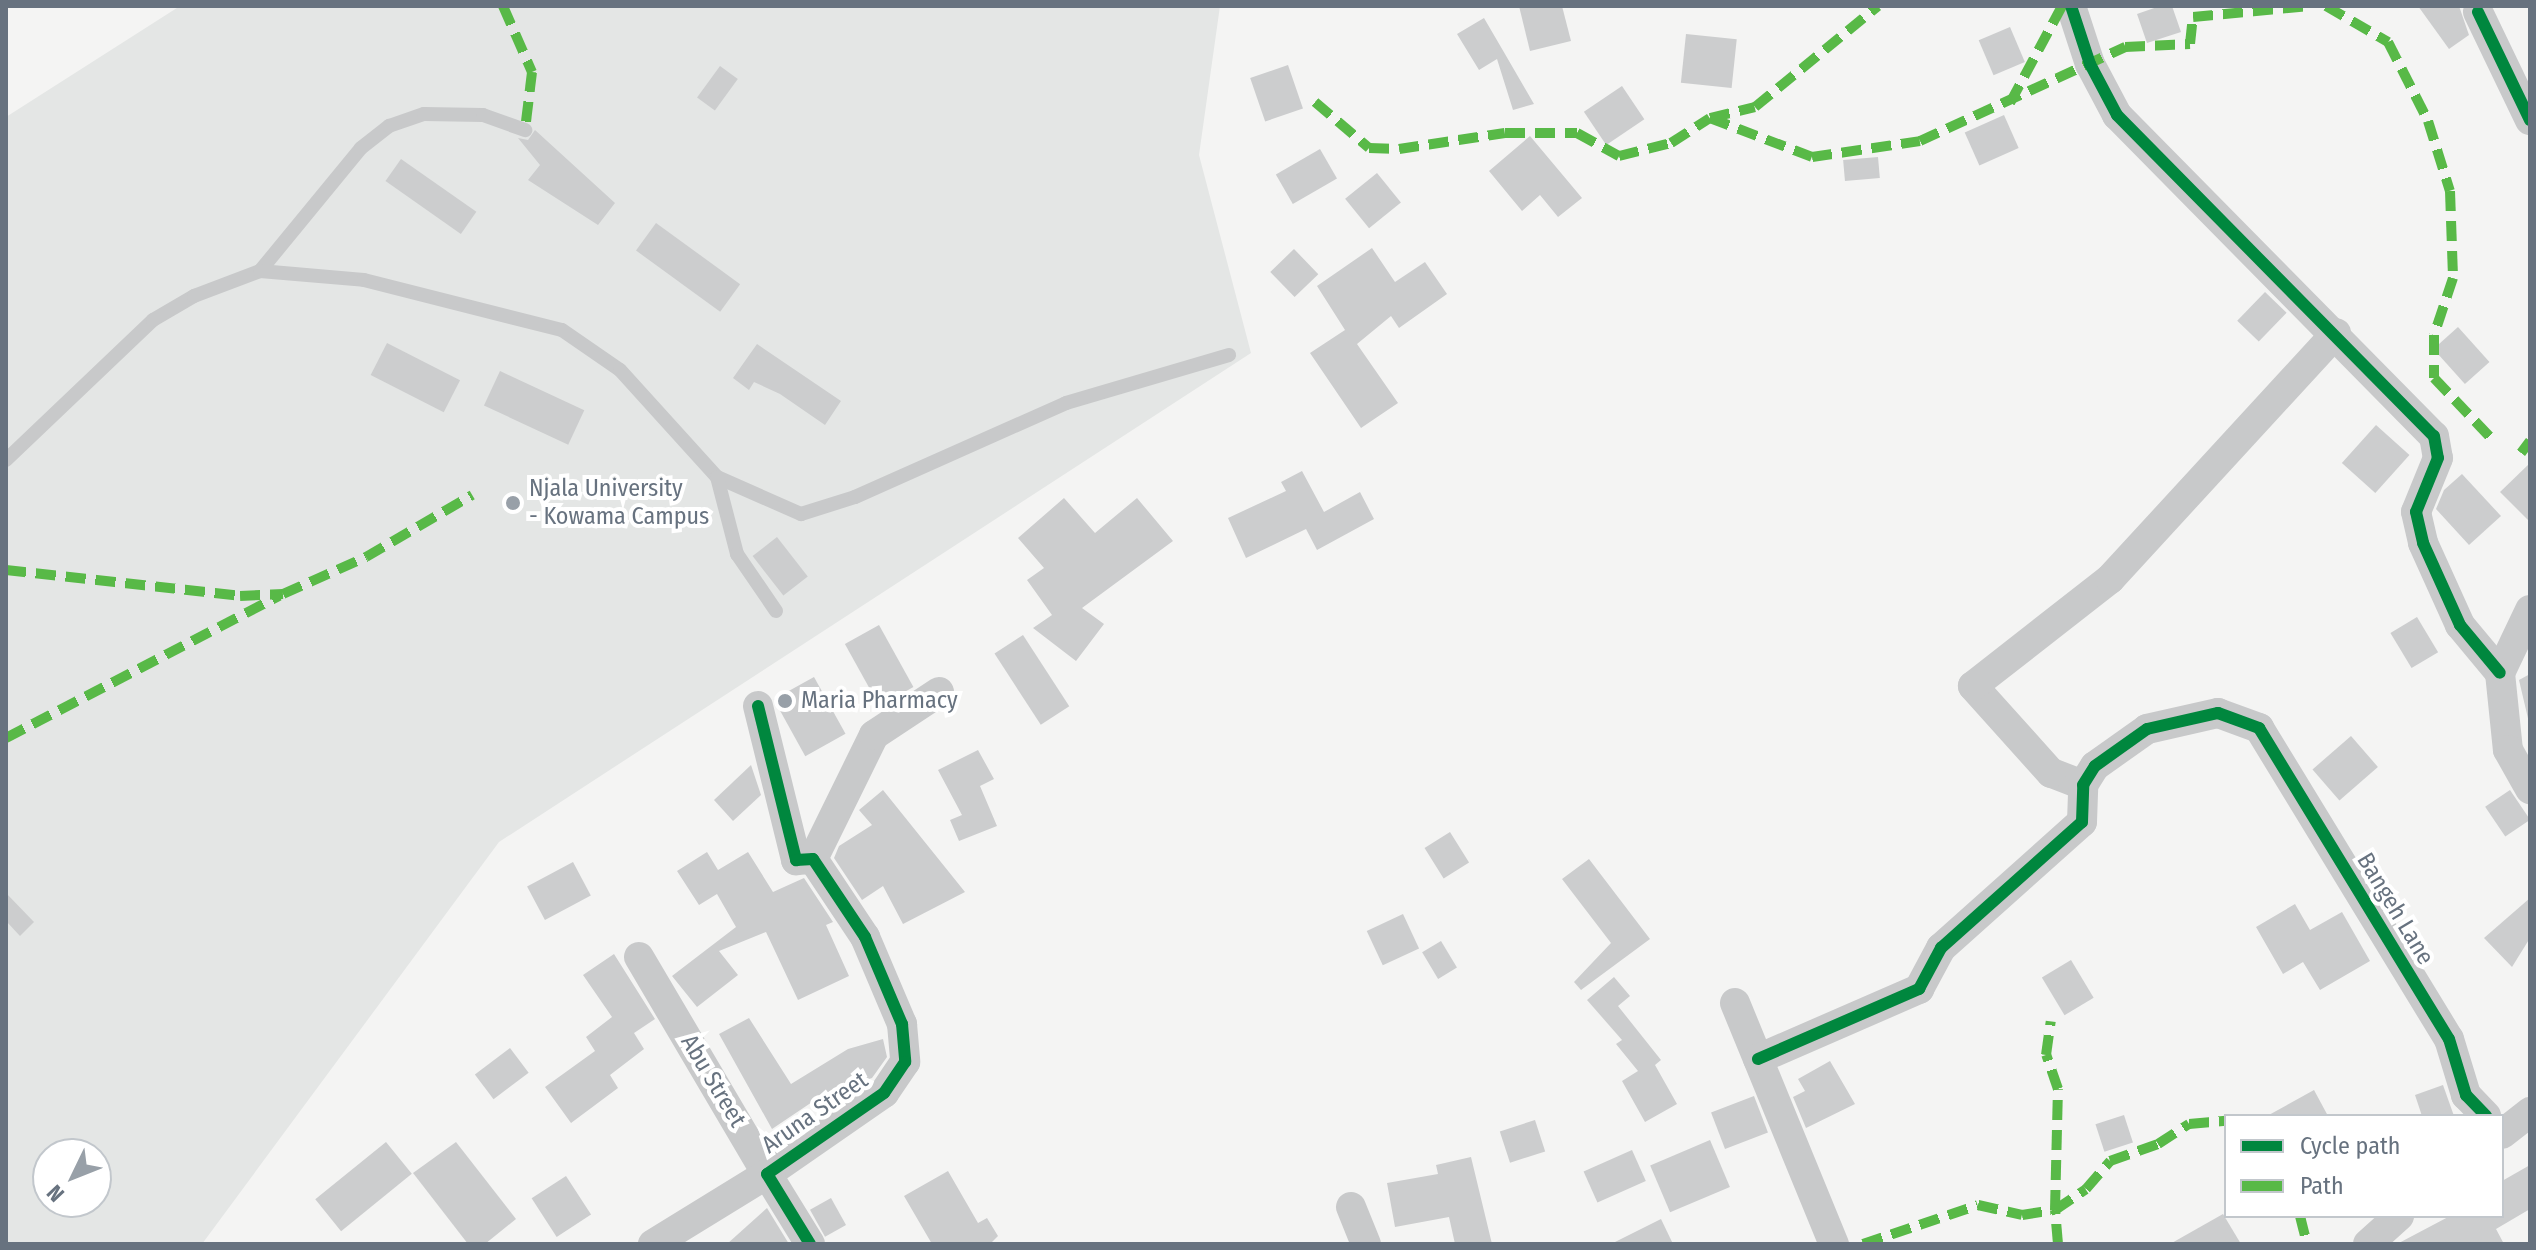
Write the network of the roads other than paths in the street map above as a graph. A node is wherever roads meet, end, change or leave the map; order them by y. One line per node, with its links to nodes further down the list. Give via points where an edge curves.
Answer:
1 (2071, 6): 6 (street, via 2117,115)
2 (2478, 12): 3 (street)
3 (2530, 120)
4 (525, 130): 5 (lane, via 483,115 424,114 389,126 361,148)
5 (260, 271): 8 (lane, via 194,296 153,320); 9 (lane, via 364,280 562,330 620,370)
6 (2336, 333): 12 (street, via 2434,436 2438,458 2416,512 2423,543 2460,625); 15 (street, via 2110,579 1973,686 2051,773)
7 (1229, 355): 9 (lane, via 1066,403 855,497 801,514)
8 (6, 460)
9 (717, 477): 11 (lane, via 737,554)
10 (2530, 610): 12 (street)
11 (776, 611)
12 (2500, 673): 16 (street, via 2508,750)
13 (939, 692): 17 (street, via 874,735)
14 (758, 706): 17 (street, Aruna Street)
15 (2083, 785): 20 (street, via 2082,822 1941,948 1919,989); 22 (street, Bangeh Lane, via 2095,766 2147,729 2218,713 2259,728 2449,1039 2466,1095)
16 (2530, 789)
17 (804, 860): 24 (street, Aruna Street, via 865,937 902,1024 905,1062 884,1093 856,1117)
18 (639, 957): 24 (street, Abu Street)
19 (1735, 1003): 20 (street)
20 (1758, 1059): 30 (street)
21 (2530, 1112): 23 (street)
22 (2484, 1114)
23 (2504, 1132)
24 (767, 1174): 27 (street); 28 (street, Aruna Street)
25 (1351, 1207): 29 (street)
26 (2397, 1218): 31 (street)
27 (653, 1244)
28 (810, 1244)
29 (1366, 1244)
30 (1834, 1244)
31 (2368, 1244)

